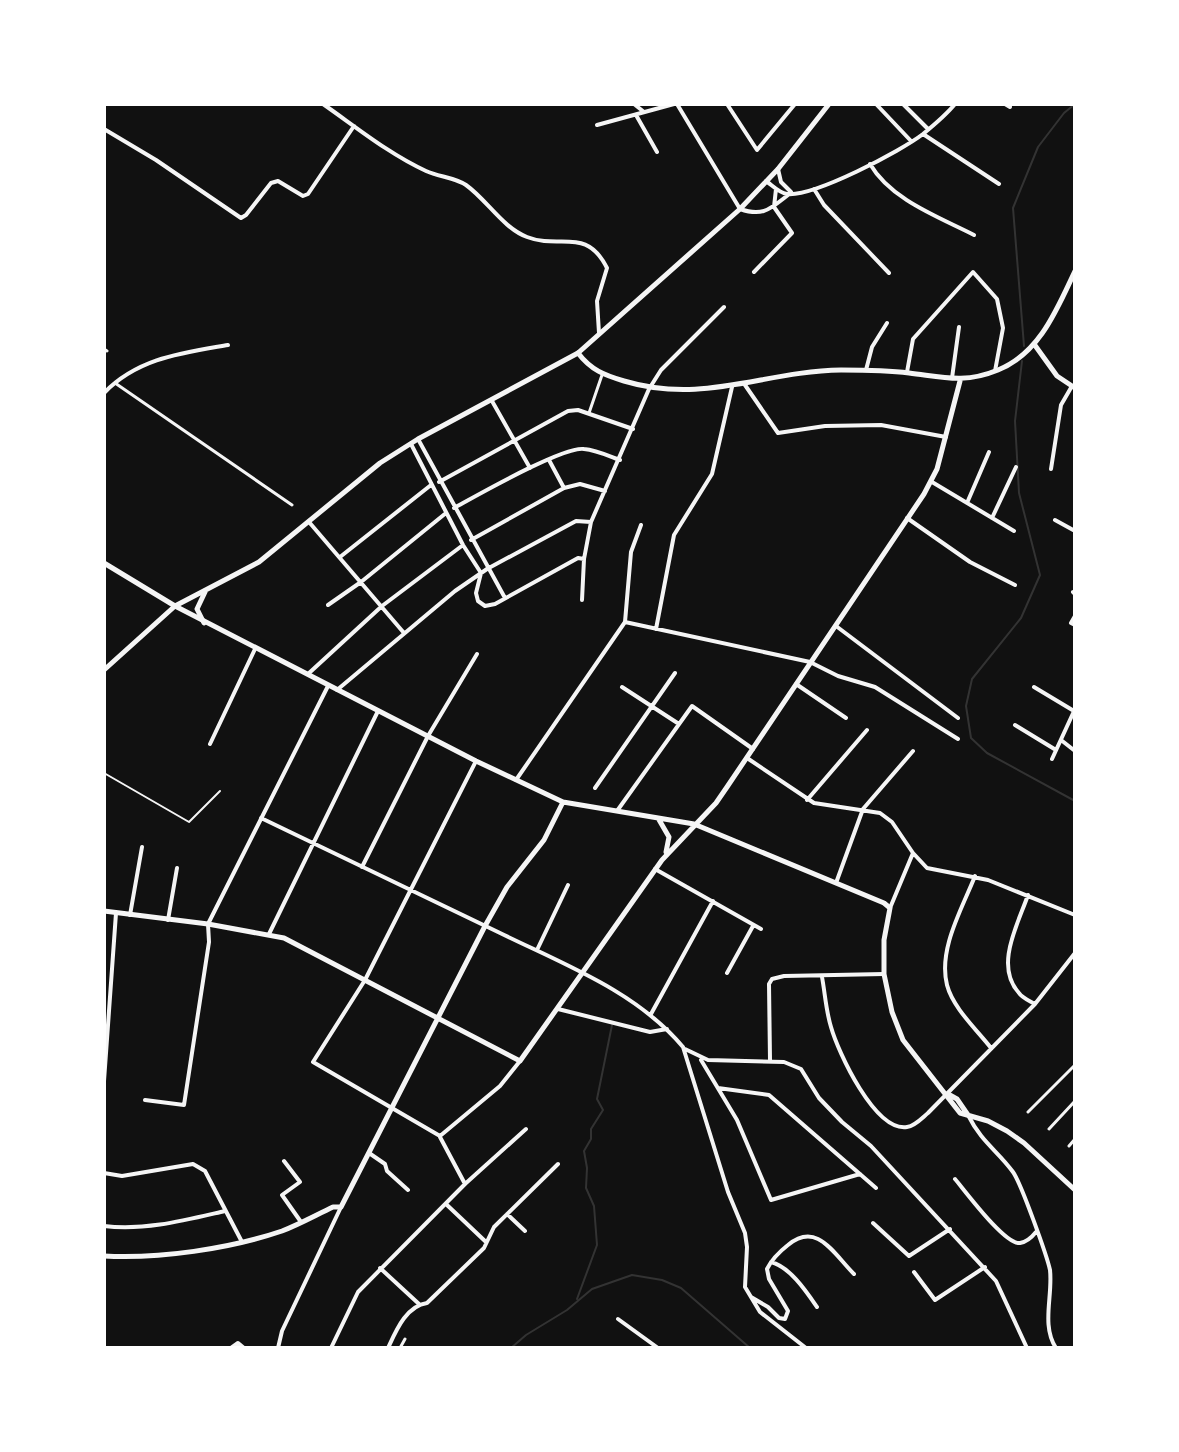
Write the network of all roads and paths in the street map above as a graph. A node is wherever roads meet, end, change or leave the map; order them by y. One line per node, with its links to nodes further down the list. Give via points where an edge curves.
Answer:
1 (323, 104): 13 (street)
2 (634, 104): 10 (street)
3 (675, 104): 10 (street); 27 (street)
4 (727, 104): 5 (street, via 757,150)
5 (795, 104)
6 (829, 104): 20 (street)
7 (876, 104): 17 (street)
8 (903, 104): 15 (street)
9 (955, 104): 15 (street)
10 (644, 112): 11 (street)
11 (636, 115): 12 (street); 18 (street)
12 (597, 125)
13 (354, 126): 14 (street, via 308,194 271,183 241,218); 35 (street, via 429,173 465,184 528,237 586,243 599,253 607,268 597,301)
14 (104, 129)
15 (928, 129): 16 (street)
16 (923, 134): 17 (street); 22 (street)
17 (911, 141): 19 (street)
18 (657, 152)
19 (870, 164): 24 (street); 28 (street, via 895,193)
20 (778, 169): 21 (street); 25 (street)
21 (766, 181): 23 (street); 27 (street)
22 (999, 184)
23 (776, 189): 25 (street); 26 (street)
24 (814, 189): 25 (street); 31 (street)
25 (791, 194): 26 (street)
26 (774, 207): 27 (street, via 753,214); 30 (street, via 792,233)
27 (740, 209): 35 (street)
28 (974, 235)
29 (1075, 271): 36 (street)
30 (754, 272)
31 (889, 273)
32 (724, 307): 49 (street)
33 (887, 323): 39 (street)
34 (959, 327): 43 (street)
35 (599, 336): 38 (street)
36 (1034, 344): 40 (street); 48 (street, via 1057,376)
37 (228, 345): 45 (street, via 160,358)
38 (578, 353): 42 (street); 51 (street)
39 (866, 370): 41 (street); 46 (street, via 831,370)
40 (995, 371): 41 (street, via 1003,328 997,299 973,272 913,339); 44 (street)
41 (907, 372): 43 (street)
42 (602, 374): 49 (street); 52 (street)
43 (952, 380): 44 (street)
44 (960, 381): 54 (street)
45 (115, 383): 50 (street); 72 (street)
46 (745, 385): 47 (street); 54 (street, via 778,433 881,425)
47 (732, 387): 49 (street); 103 (street, via 712,474 674,535)
48 (1073, 387): 65 (street, via 1061,405)
49 (649, 389): 53 (street)
50 (104, 393)
51 (492, 401): 55 (street); 56 (street)
52 (589, 413): 53 (street); 56 (street, via 568,411)
53 (633, 429): 60 (street)
54 (946, 437): 67 (street)
55 (418, 439): 57 (street); 61 (street)
56 (514, 439): 64 (street); 66 (street)
57 (411, 444): 62 (street); 78 (street)
58 (989, 452): 71 (street)
59 (549, 460): 60 (street, via 583,448); 64 (street); 69 (street)
60 (620, 460): 70 (street)
61 (430, 464): 62 (street); 66 (street)
62 (422, 467): 68 (street)
63 (1016, 467): 76 (street)
64 (530, 468): 73 (street)
65 (1051, 469)
66 (439, 482): 73 (street)
67 (932, 482): 71 (street); 75 (street)
68 (431, 485): 74 (street); 85 (street)
69 (564, 488): 70 (street, via 580,484); 83 (street)
70 (605, 491): 79 (street)
71 (967, 503): 76 (street)
72 (292, 505)
73 (454, 508): 83 (street)
74 (446, 513): 84 (street); 90 (street)
75 (907, 518): 91 (street, via 970,562); 102 (street)
76 (992, 518): 81 (street)
77 (1055, 520): 82 (street)
78 (309, 522): 85 (street); 92 (street, via 259,562)
79 (591, 522): 86 (street); 88 (street, via 576,521)
80 (641, 525): 99 (street, via 631,552)
81 (1014, 531)
82 (1075, 531)
83 (471, 540): 88 (street)
84 (463, 545): 89 (street); 97 (street)
85 (340, 557): 90 (street)
86 (584, 559): 93 (street); 94 (street)
87 (104, 563): 96 (street)
88 (487, 569): 89 (street); 93 (street)
89 (481, 573): 93 (street, via 478,601 485,606); 104 (street)
90 (361, 582): 95 (street); 97 (street)
91 (1015, 585)
92 (206, 590): 96 (street); 100 (street, via 197,609)
93 (505, 598)
94 (582, 600)
95 (328, 605)
96 (175, 606): 100 (street); 108 (street)
97 (382, 606): 104 (street); 110 (street)
98 (1075, 616): 101 (street)
99 (625, 622): 103 (street); 136 (street)
100 (204, 623): 105 (street)
101 (1075, 625)
102 (836, 626): 107 (street); 120 (street)
103 (656, 629): 107 (street)
104 (404, 633): 115 (street)
105 (255, 649): 110 (street); 127 (street)
106 (477, 654): 124 (street)
107 (810, 662): 111 (street); 125 (street, via 875,687)
108 (104, 670)
109 (675, 673): 116 (street)
110 (307, 675): 112 (street)
111 (796, 684): 119 (street); 128 (street)
112 (328, 686): 115 (street); 143 (street)
113 (622, 687): 116 (street)
114 (1034, 687): 117 (street)
115 (337, 690): 118 (street)
116 (652, 706): 121 (street); 137 (street)
117 (1074, 710): 126 (street)
118 (378, 711): 124 (street); 146 (street)
119 (846, 718)
120 (958, 718)
121 (679, 724): 128 (street, via 692,706); 142 (street)
122 (1015, 725): 129 (street)
123 (867, 730): 139 (street)
124 (428, 736): 134 (street); 150 (street)
125 (958, 739)
126 (1061, 740): 129 (street); 131 (street)
127 (210, 744)
128 (753, 749): 132 (street)
129 (1056, 750): 133 (street)
130 (913, 751): 141 (street)
131 (1075, 751)
132 (747, 758): 139 (street); 145 (street, via 716,803)
133 (1052, 759)
134 (476, 761): 136 (street); 156 (street)
135 (104, 773): 138 (lane, via 189,822)
136 (516, 780): 140 (street)
137 (595, 788)
138 (220, 791)
139 (807, 800): 141 (street)
140 (563, 802): 142 (street); 167 (street, via 544,840)
141 (863, 809): 148 (street, via 889,818); 154 (street)
142 (617, 811): 144 (street)
143 (261, 818): 146 (street); 165 (street)
144 (657, 818): 145 (street); 149 (street, via 669,837)
145 (694, 824): 149 (street); 154 (street)
146 (313, 843): 150 (street); 169 (street)
147 (142, 847): 162 (street)
148 (913, 853): 153 (street, via 927,868); 159 (street)
149 (662, 860): 152 (street)
150 (362, 867): 156 (street)
151 (177, 868): 164 (street)
152 (655, 869): 158 (street); 172 (street)
153 (975, 876): 157 (street); 183 (street, via 947,947 947,986)
154 (836, 883): 159 (street)
155 (568, 885): 170 (street)
156 (412, 891): 167 (street); 176 (street)
157 (1028, 895): 163 (street); 177 (street, via 1008,954 1009,974 1018,993)
158 (713, 901): 166 (street); 179 (street)
159 (890, 908): 174 (street)
160 (104, 911): 161 (street)
161 (116, 913): 162 (street); 188 (street)
162 (130, 915): 164 (street)
163 (1075, 915)
164 (168, 920): 165 (street)
165 (208, 924): 169 (street); 191 (street, via 184,1105)
166 (754, 925): 168 (street); 173 (street)
167 (485, 926): 170 (street); 180 (street)
168 (761, 929)
169 (269, 934): 176 (street)
170 (537, 950): 172 (street)
171 (1075, 953): 177 (street)
172 (581, 973): 178 (street); 179 (street)
173 (727, 973)
174 (884, 974): 175 (street); 190 (street, via 903,1040)
175 (822, 977): 186 (street, via 772,979); 190 (street, via 830,1026 847,1068 891,1125 913,1126)
176 (365, 980): 180 (street); 193 (street, via 313,1062)
177 (1035, 1004): 183 (street)
178 (558, 1009): 181 (street, via 650,1032); 185 (street)
179 (651, 1014): 181 (street)
180 (439, 1018): 185 (street); 193 (street)
181 (667, 1029): 182 (street)
182 (683, 1047): 184 (street); 229 (street, via 745,1233)
183 (991, 1048): 190 (street)
184 (700, 1058): 186 (street); 189 (street)
185 (520, 1061): 198 (street, via 500,1086)
186 (770, 1061): 218 (street, via 801,1069 819,1098)
187 (1075, 1065): 194 (street)
188 (104, 1081)
189 (718, 1088): 205 (street, via 769,1095); 205 (street, via 771,1200)
190 (947, 1093): 195 (street, via 951,1104)
191 (145, 1100)
192 (1075, 1101): 197 (street)
193 (392, 1110): 198 (street); 201 (street)
194 (1028, 1112)
195 (968, 1115): 210 (street, via 1007,1131); 220 (street, via 978,1135 1016,1175)
196 (526, 1129): 207 (street)
197 (1049, 1129)
198 (440, 1136): 207 (street)
199 (1075, 1139): 200 (street)
200 (1069, 1146)
201 (369, 1153): 209 (street); 212 (street)
202 (284, 1161): 215 (street, via 300,1182 282,1195)
203 (558, 1164): 214 (street)
204 (104, 1173): 213 (street, via 122,1176 193,1164 205,1171)
205 (860, 1174): 208 (street)
206 (955, 1179): 220 (street, via 1015,1243)
207 (465, 1184): 211 (street)
208 (876, 1188)
209 (408, 1190)
210 (1075, 1190)
211 (446, 1205): 222 (street); 226 (street)
212 (341, 1207): 215 (street); 236 (street)
213 (225, 1211): 217 (street, via 157,1225); 221 (street)
214 (507, 1214): 219 (street); 222 (street)
215 (301, 1222): 221 (street)
216 (873, 1223): 218 (street, via 909,1256)
217 (104, 1226)
218 (950, 1229): 225 (street)
219 (525, 1231)
220 (1036, 1232): 243 (street, via 1049,1267 1048,1322)
221 (242, 1242): 223 (street, via 133,1258)
222 (486, 1242): 230 (street, via 427,1303)
223 (104, 1256)
224 (771, 1262): 228 (street, via 807,1234 816,1236); 229 (street, via 767,1275 788,1315 779,1318); 231 (street, via 804,1287)
225 (985, 1267): 227 (street, via 935,1300); 242 (street)
226 (380, 1268): 230 (street); 237 (street, via 358,1292)
227 (914, 1272)
228 (854, 1274)
229 (749, 1295): 241 (street, via 760,1312)
230 (419, 1304): 238 (street)
231 (817, 1307)
232 (618, 1319): 240 (street)
233 (405, 1339): 239 (street)
234 (231, 1348): 235 (street, via 238,1343)
235 (244, 1348)
236 (278, 1348)
237 (331, 1348)
238 (388, 1348)
239 (400, 1348)
240 (658, 1348)
241 (806, 1348)
242 (1027, 1348)
243 (1056, 1348)

